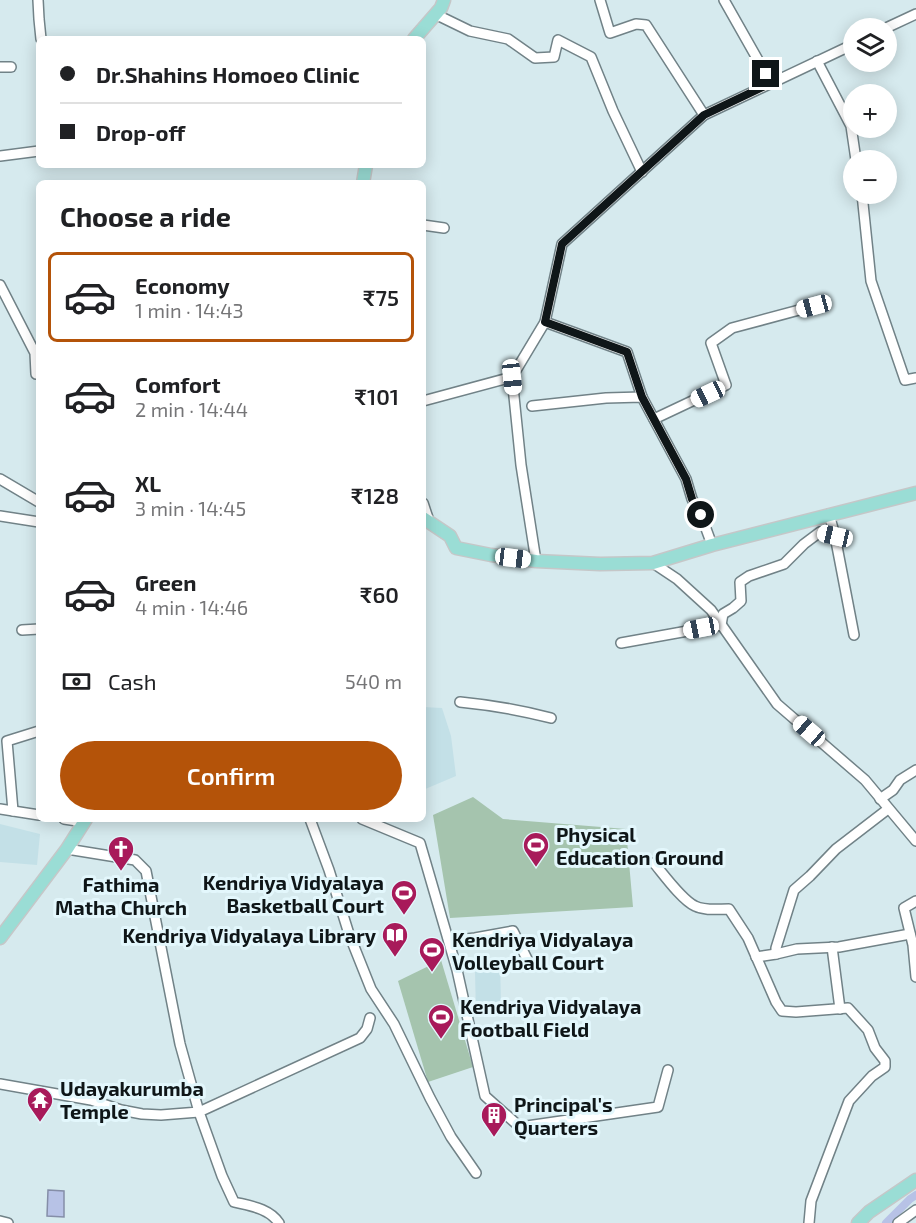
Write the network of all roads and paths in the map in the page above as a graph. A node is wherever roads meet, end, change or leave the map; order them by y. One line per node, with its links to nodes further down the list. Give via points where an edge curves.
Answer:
1 (38, 0): 8 (street)
2 (444, 0): 5 (main road)
3 (600, 0): 15 (street, via 610,33 636,24 646,25)
4 (724, 0): 14 (street)
5 (435, 14): 9 (main road); 19 (street, via 470,32 507,39 535,58 554,57 558,40 591,57)
6 (916, 14): 7 (street)
7 (897, 23)
8 (41, 36)
9 (417, 36)
10 (843, 49): 11 (street)
11 (817, 61): 14 (street); 16 (street, via 851,126)
12 (0, 67): 13 (street)
13 (11, 67)
14 (771, 83): 15 (street)
15 (704, 115): 19 (street)
16 (855, 150)
17 (36, 151): 18 (street)
18 (0, 156)
19 (642, 172): 25 (street, via 562,244)
20 (862, 204): 28 (street, via 871,280 905,380)
21 (426, 225): 22 (street)
22 (444, 228)
23 (0, 285): 26 (street, via 35,353)
24 (814, 306): 32 (street, via 732,328 711,343 726,385)
25 (545, 322): 27 (street); 29 (street, via 627,352)
26 (36, 374)
27 (512, 377): 30 (street); 42 (street)
28 (916, 378)
29 (642, 397): 31 (street); 32 (street)
30 (426, 400)
31 (532, 406)
32 (654, 419): 41 (street, via 686,479)
33 (0, 479): 35 (street)
34 (916, 493): 36 (main road)
35 (36, 500)
36 (829, 514): 40 (street); 41 (main road)
37 (0, 516): 39 (street)
38 (426, 520): 42 (main road, via 450,536 456,548)
39 (36, 522)
40 (835, 536): 44 (street, via 820,532 784,564 740,582 741,601 723,614); 47 (street)
41 (712, 545): 43 (main road)
42 (536, 561): 43 (main road)
43 (653, 563): 44 (street, via 691,591)
44 (721, 625): 48 (street); 53 (street, via 777,704 865,780)
45 (36, 629): 46 (street)
46 (22, 630)
47 (854, 635)
48 (621, 643)
49 (460, 702): 50 (street)
50 (551, 718)
51 (36, 733): 56 (street, via 7,741)
52 (916, 770): 53 (street)
53 (880, 799): 54 (street)
54 (888, 808): 61 (street); 69 (street, via 836,849 794,890)
55 (0, 809): 56 (street)
56 (13, 811): 57 (street)
57 (36, 815)
58 (84, 822): 62 (main road)
59 (311, 822): 78 (street, via 371,989 394,1024 451,1137)
60 (369, 822): 67 (street, via 420,843)
61 (916, 841)
62 (67, 849): 66 (main road); 77 (street, via 135,860 146,871 180,1044)
63 (654, 863): 70 (street, via 694,906 729,909)
64 (916, 901): 65 (street, via 904,908)
65 (910, 934): 68 (street); 72 (street)
66 (0, 938)
67 (449, 941): 71 (street, via 513,931); 75 (street, via 485,1096 520,1127 658,1107)
68 (832, 947): 69 (street); 73 (street)
69 (776, 954): 70 (street)
70 (756, 957): 73 (street, via 782,1011)
71 (528, 961)
72 (916, 977)
73 (840, 1009): 84 (street, via 848,1008 868,1030 885,1067 849,1101 811,1201)
74 (369, 1018): 77 (street, via 360,1038)
75 (668, 1070)
76 (0, 1084): 77 (street, via 91,1100 142,1114)
77 (199, 1112): 83 (street, via 234,1202 260,1208)
78 (476, 1173)
79 (916, 1180): 85 (main road)
80 (916, 1210): 86 (street)
81 (0, 1221): 82 (street)
82 (8, 1223)
83 (279, 1223)
84 (809, 1223)
85 (858, 1223)
86 (898, 1223)

